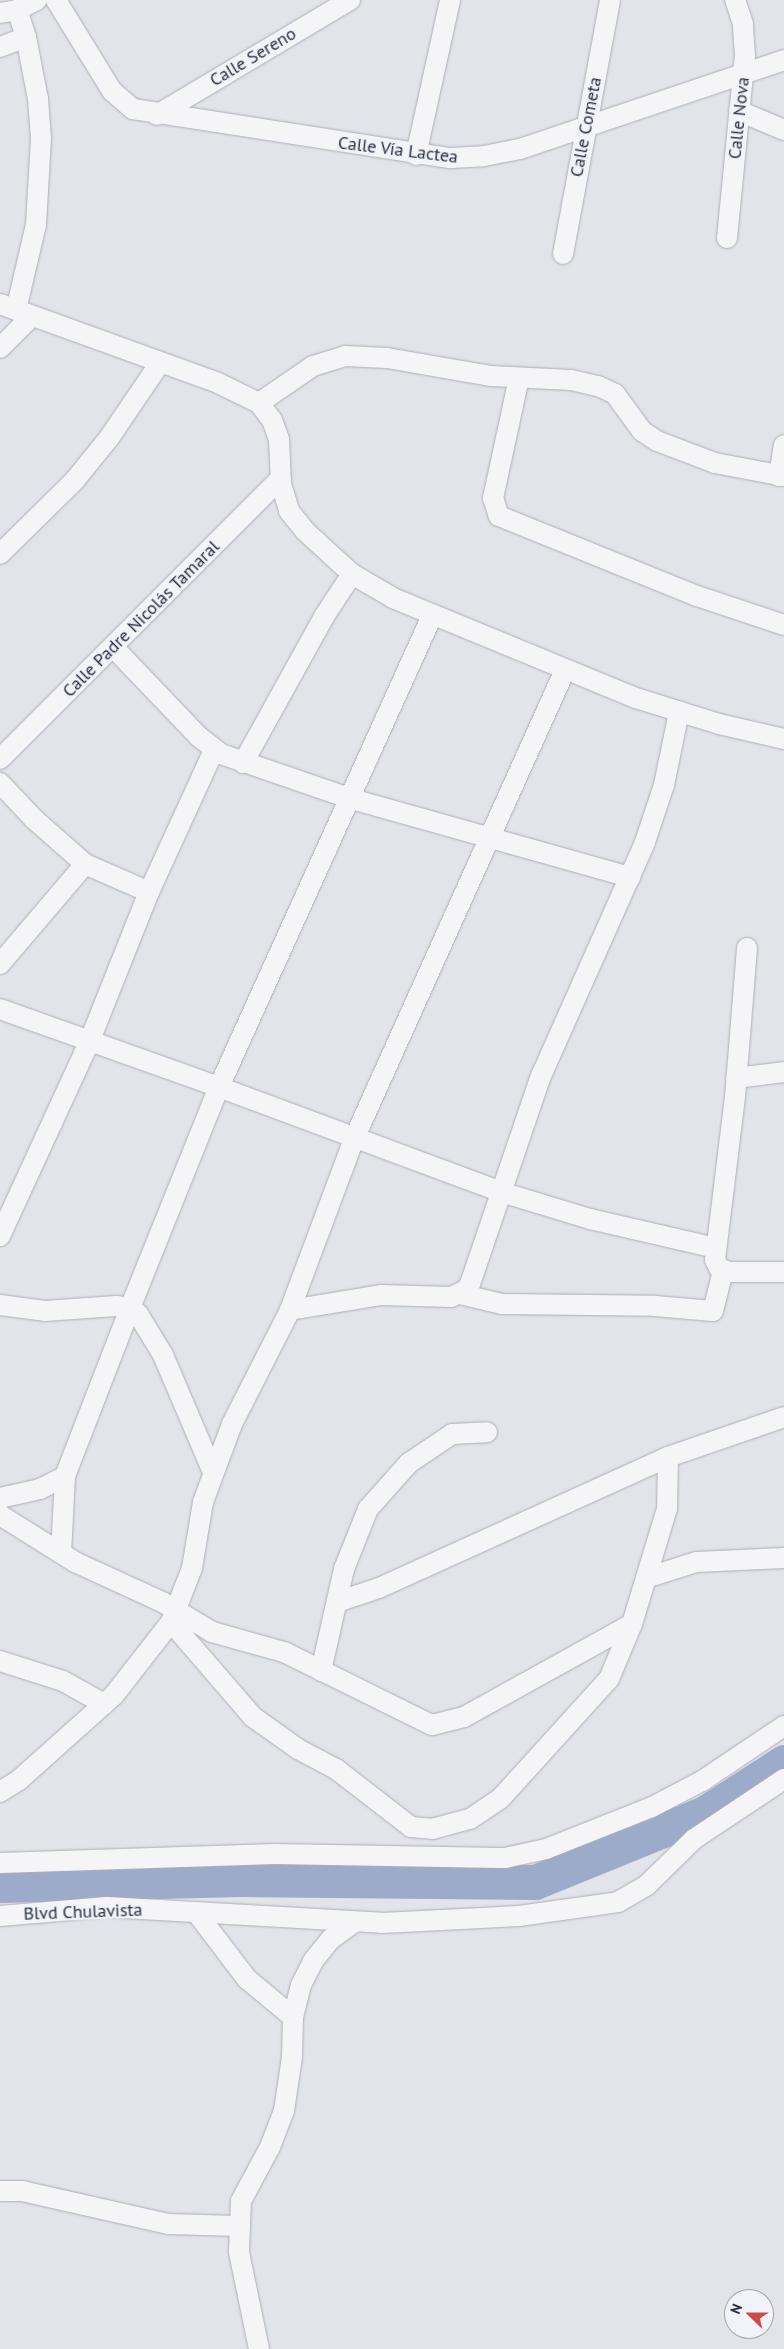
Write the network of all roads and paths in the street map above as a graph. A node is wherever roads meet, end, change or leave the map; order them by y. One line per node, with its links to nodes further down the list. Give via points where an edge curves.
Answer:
1 (37, 0): 7 (street)
2 (56, 0): 13 (street, Calle Vía Lactea, via 112,91 133,108)
3 (350, 0): 13 (street, Calle Sereno)
4 (450, 0): 16 (street)
5 (610, 0): 14 (street, Calle Cometa)
6 (735, 0): 11 (street, Calle Nova, via 745,42)
7 (8, 12): 8 (street)
8 (26, 37): 9 (street); 19 (street, via 38,99 41,139 36,225)
9 (0, 47)
10 (784, 60): 11 (street, Calle Vía Lactea)
11 (743, 74): 12 (street, Calle Nova); 14 (street, Calle Vía Lactea)
12 (739, 111): 15 (street); 17 (street, Calle Nova)
13 (157, 115): 16 (street, Calle Vía Lactea)
14 (586, 127): 16 (street, Calle Vía Lactea, via 484,156); 18 (street, Calle Cometa)
15 (784, 130)
16 (416, 155)
17 (727, 238)
18 (563, 254)
19 (16, 310): 20 (street); 21 (street)
20 (0, 348)
21 (160, 364): 23 (street, via 236,390); 27 (street, via 109,438 75,480)
22 (519, 378): 23 (street, via 387,358 345,356 305,370); 25 (street, via 570,380 608,390 628,408 642,431 657,441 715,463); 30 (street, via 493,498 499,516 697,596)
23 (259, 403): 26 (street, via 272,420 278,439)
24 (784, 445): 25 (street)
25 (781, 476)
26 (281, 478): 28 (street, via 289,511 305,531); 31 (street, Calle Padre Nicolás Tamaral)
27 (0, 554)
28 (352, 574): 29 (street); 37 (street, via 325,615)
29 (432, 616): 32 (street); 39 (street)
30 (784, 625)
31 (114, 648): 35 (street); 36 (street, Calle Padre Nicolás Tamaral)
32 (565, 670): 33 (street); 40 (street)
33 (679, 712): 34 (street); 42 (street, via 664,785)
34 (784, 739)
35 (214, 750): 37 (street); 43 (street)
36 (0, 759)
37 (244, 763): 39 (street)
38 (0, 783): 41 (street, via 34,819)
39 (352, 799): 40 (street); 50 (street)
40 (490, 840): 42 (street); 51 (street)
41 (85, 864): 43 (street); 45 (street)
42 (630, 877): 52 (street, via 541,1076)
43 (149, 892): 47 (street)
44 (747, 948): 49 (street)
45 (0, 964)
46 (0, 1010): 47 (street)
47 (90, 1040): 50 (street); 53 (street)
48 (784, 1072): 49 (street)
49 (736, 1078): 54 (street)
50 (220, 1087): 51 (street); 59 (street)
51 (354, 1139): 52 (street); 60 (street)
52 (501, 1192): 54 (street, via 600,1222); 57 (street, via 470,1284)
53 (0, 1236)
54 (716, 1248): 55 (street, via 716,1260)
55 (723, 1271): 56 (street); 57 (street, via 718,1302 713,1311 655,1306 502,1304)
56 (784, 1272)
57 (460, 1294): 60 (street, via 436,1299 382,1295)
58 (0, 1305): 59 (street, via 25,1311)
59 (130, 1308): 64 (street, via 144,1320 160,1348); 65 (street)
60 (290, 1310): 64 (street, via 232,1424)
61 (784, 1417): 63 (street)
62 (487, 1432): 71 (street, via 452,1434 409,1463 368,1509 344,1569)
63 (668, 1458): 70 (street, via 667,1509); 71 (street, via 379,1588)
64 (213, 1472): 72 (street, via 198,1524 192,1568)
65 (65, 1476): 66 (street, via 40,1489); 68 (street)
66 (0, 1498)
67 (0, 1516): 68 (street)
68 (61, 1553): 72 (street)
69 (784, 1558): 70 (street, via 696,1562)
70 (646, 1578): 73 (street)
71 (337, 1602): 75 (street)
72 (173, 1616): 73 (street, via 253,1717 298,1749 336,1769 411,1827 432,1829 470,1819 500,1800 609,1680); 75 (street, via 212,1632 284,1652); 76 (street)
73 (632, 1624): 75 (street, via 464,1717 432,1724)
74 (0, 1661): 76 (street, via 64,1680)
75 (321, 1671)
76 (104, 1704): 79 (street, via 19,1780)
77 (784, 1726): 80 (street, via 702,1781 652,1807 546,1849 505,1858 275,1854)
78 (784, 1778): 83 (street, Blvd Chulavista, via 694,1839 647,1885 618,1902 519,1916 435,1922)
79 (0, 1792)
80 (0, 1863)
81 (196, 1912): 82 (street, Blvd Chulavista, via 107,1907); 83 (street, Blvd Chulavista); 84 (street, via 247,1979)
82 (0, 1916)
83 (354, 1922): 84 (street, via 331,1939 313,1961 301,1985)
84 (292, 2017): 86 (street, via 292,2057 284,2112 270,2147 241,2201)
85 (0, 2192): 86 (street, via 22,2191 170,2224)
86 (237, 2226): 87 (street, via 239,2252)
87 (259, 2349)

